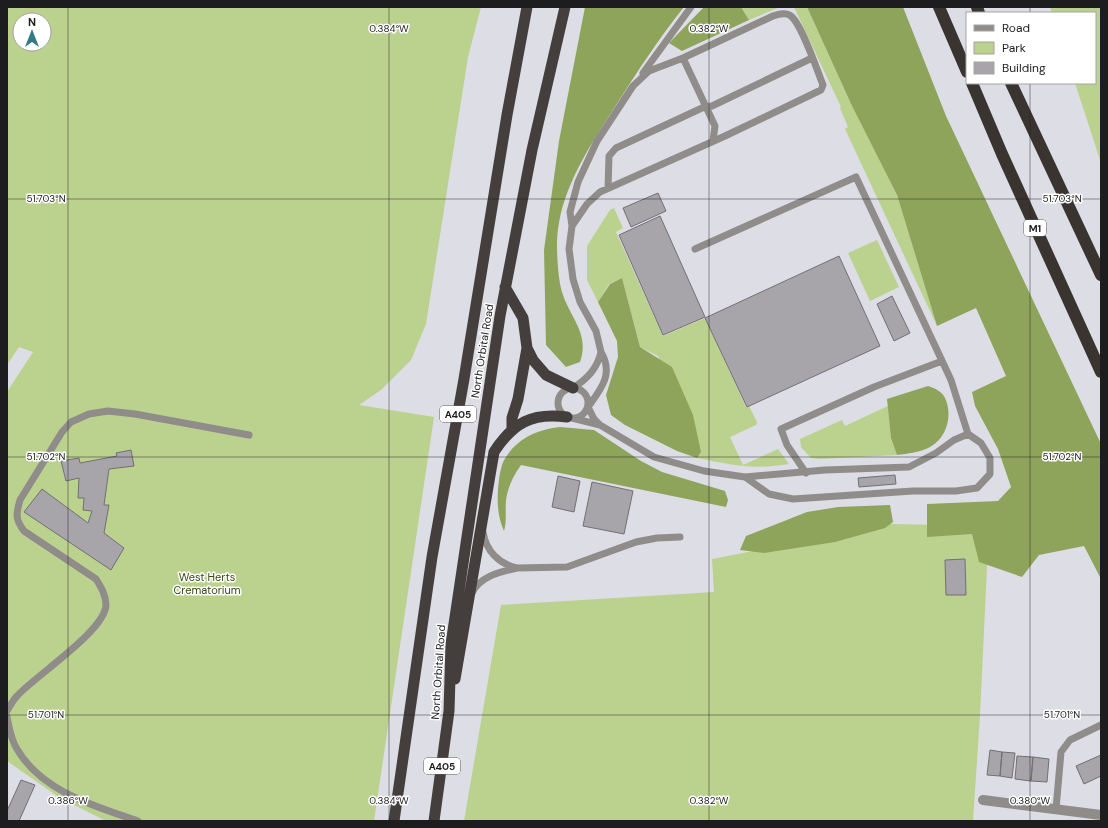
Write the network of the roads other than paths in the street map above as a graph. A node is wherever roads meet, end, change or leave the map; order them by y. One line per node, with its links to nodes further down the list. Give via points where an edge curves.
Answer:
1 (526, 7): 43 (highway, North Orbital Road / A405, via 432,557)
2 (565, 7): 17 (highway, North Orbital Road / A405, via 532,150)
3 (692, 7): 8 (lane)
4 (940, 7): 7 (highway)
5 (683, 58): 6 (lane, via 773,16 783,14 791,16 798,25); 8 (lane, via 649,71); 11 (lane)
6 (812, 58): 11 (lane); 12 (lane, via 823,85 821,90)
7 (966, 70)
8 (640, 78): 14 (lane, via 597,141 578,182 570,212)
9 (972, 84): 21 (highway, M1)
10 (1011, 84): 16 (highway)
11 (707, 108): 12 (lane, via 715,126); 13 (lane, via 612,152 608,161)
12 (713, 140): 13 (lane)
13 (608, 188): 14 (lane, via 593,197)
14 (572, 226): 19 (lane, via 569,249 573,279 580,302 596,331)
15 (695, 250): 20 (lane, via 856,177)
16 (1101, 275)
17 (505, 287): 18 (highway, via 523,318); 36 (highway, North Orbital Road / A405, via 451,644)
18 (527, 348): 22 (highway, via 540,370); 26 (highway)
19 (601, 352): 22 (lane, via 591,374); 23 (lane, via 606,361 605,378 600,391)
20 (942, 361): 27 (lane, via 951,380); 29 (lane, via 780,428 787,445)
21 (1101, 372)
22 (573, 388): 23 (lane, via 583,392); 24 (lane, via 563,391 558,400 560,410)
23 (588, 407): 24 (lane, via 582,415); 25 (lane)
24 (569, 418): 25 (lane); 26 (highway, A405, via 540,416)
25 (600, 425): 30 (lane, via 654,457 704,471)
26 (512, 428): 31 (highway, A405, via 494,452)
27 (968, 434): 29 (lane, via 909,467); 30 (lane, via 981,443 990,458 990,474 977,488 792,499 769,494)
28 (249, 435): 35 (lane, via 108,411 89,414 71,422 62,432 20,500 16,511 18,523 24,531 96,579 103,591 106,605 92,630 18,696)
29 (806, 473): 30 (lane)
30 (745, 477)
31 (481, 522): 33 (lane, via 486,544 494,556 502,563); 34 (highway, A405)
32 (680, 537): 33 (lane, via 636,542 567,567)
33 (517, 568): 34 (lane, via 500,572 480,582)
34 (468, 604): 36 (highway, A405)
35 (7, 711)
36 (449, 711): 44 (highway, North Orbital Road / A405)
37 (7, 717): 42 (lane, via 16,748 29,765 57,789)
38 (1101, 725): 40 (lane, via 1070,740 1061,752)
39 (983, 800): 40 (street)
40 (1056, 809): 41 (street)
41 (1101, 814)
42 (138, 821)
43 (394, 821)
44 (434, 821)

